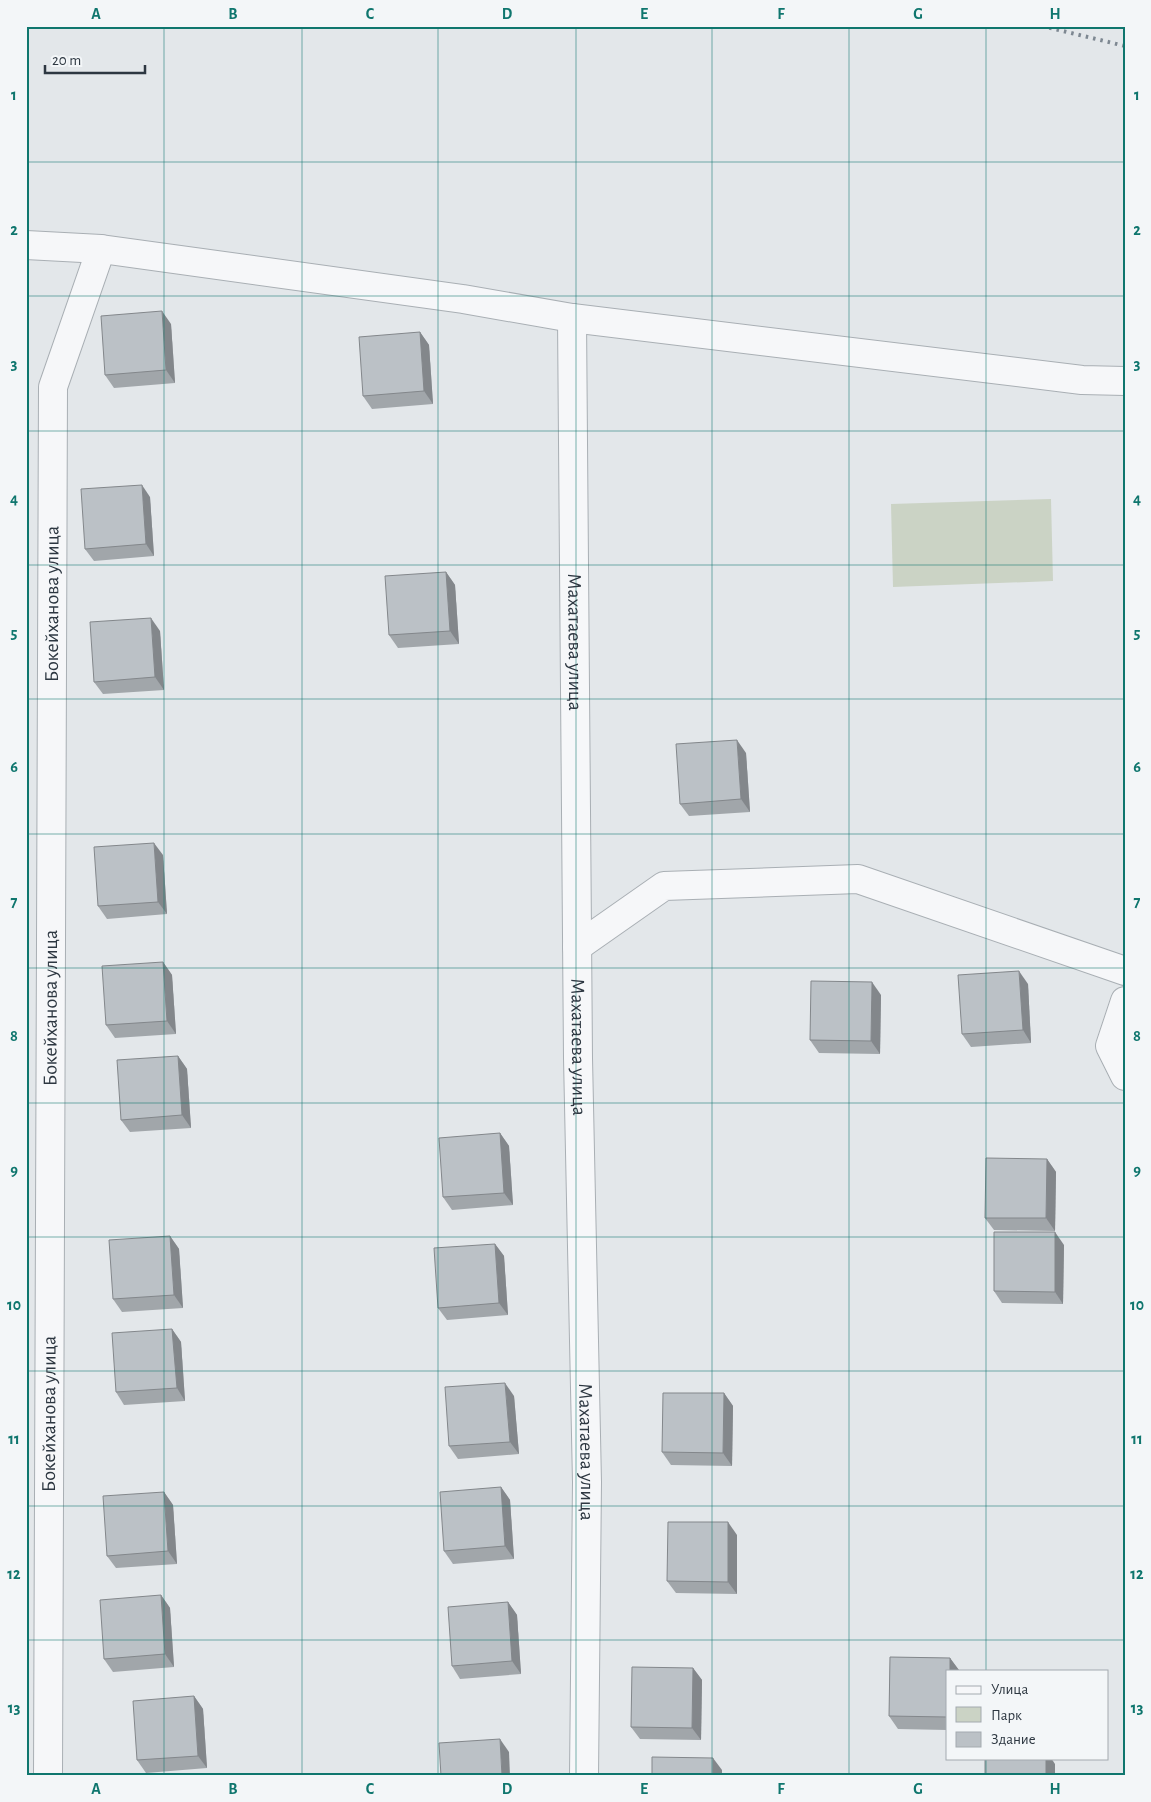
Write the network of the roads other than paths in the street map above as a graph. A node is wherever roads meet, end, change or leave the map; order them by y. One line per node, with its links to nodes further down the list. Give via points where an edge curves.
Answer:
1 (26, 245): 2 (street)
2 (101, 249): 3 (street, via 463,299); 9 (street, Бокейханова улица, via 53,387)
3 (572, 318): 4 (street, via 1082,380); 5 (street, Махатаева улица)
4 (1125, 381)
5 (577, 947): 6 (street, via 664,886 858,879); 10 (street, Махатаева улица, via 587,1482)
6 (1125, 971)
7 (1125, 1001): 8 (street, via 1110,1046)
8 (1125, 1076)
9 (48, 1776)
10 (584, 1776)

